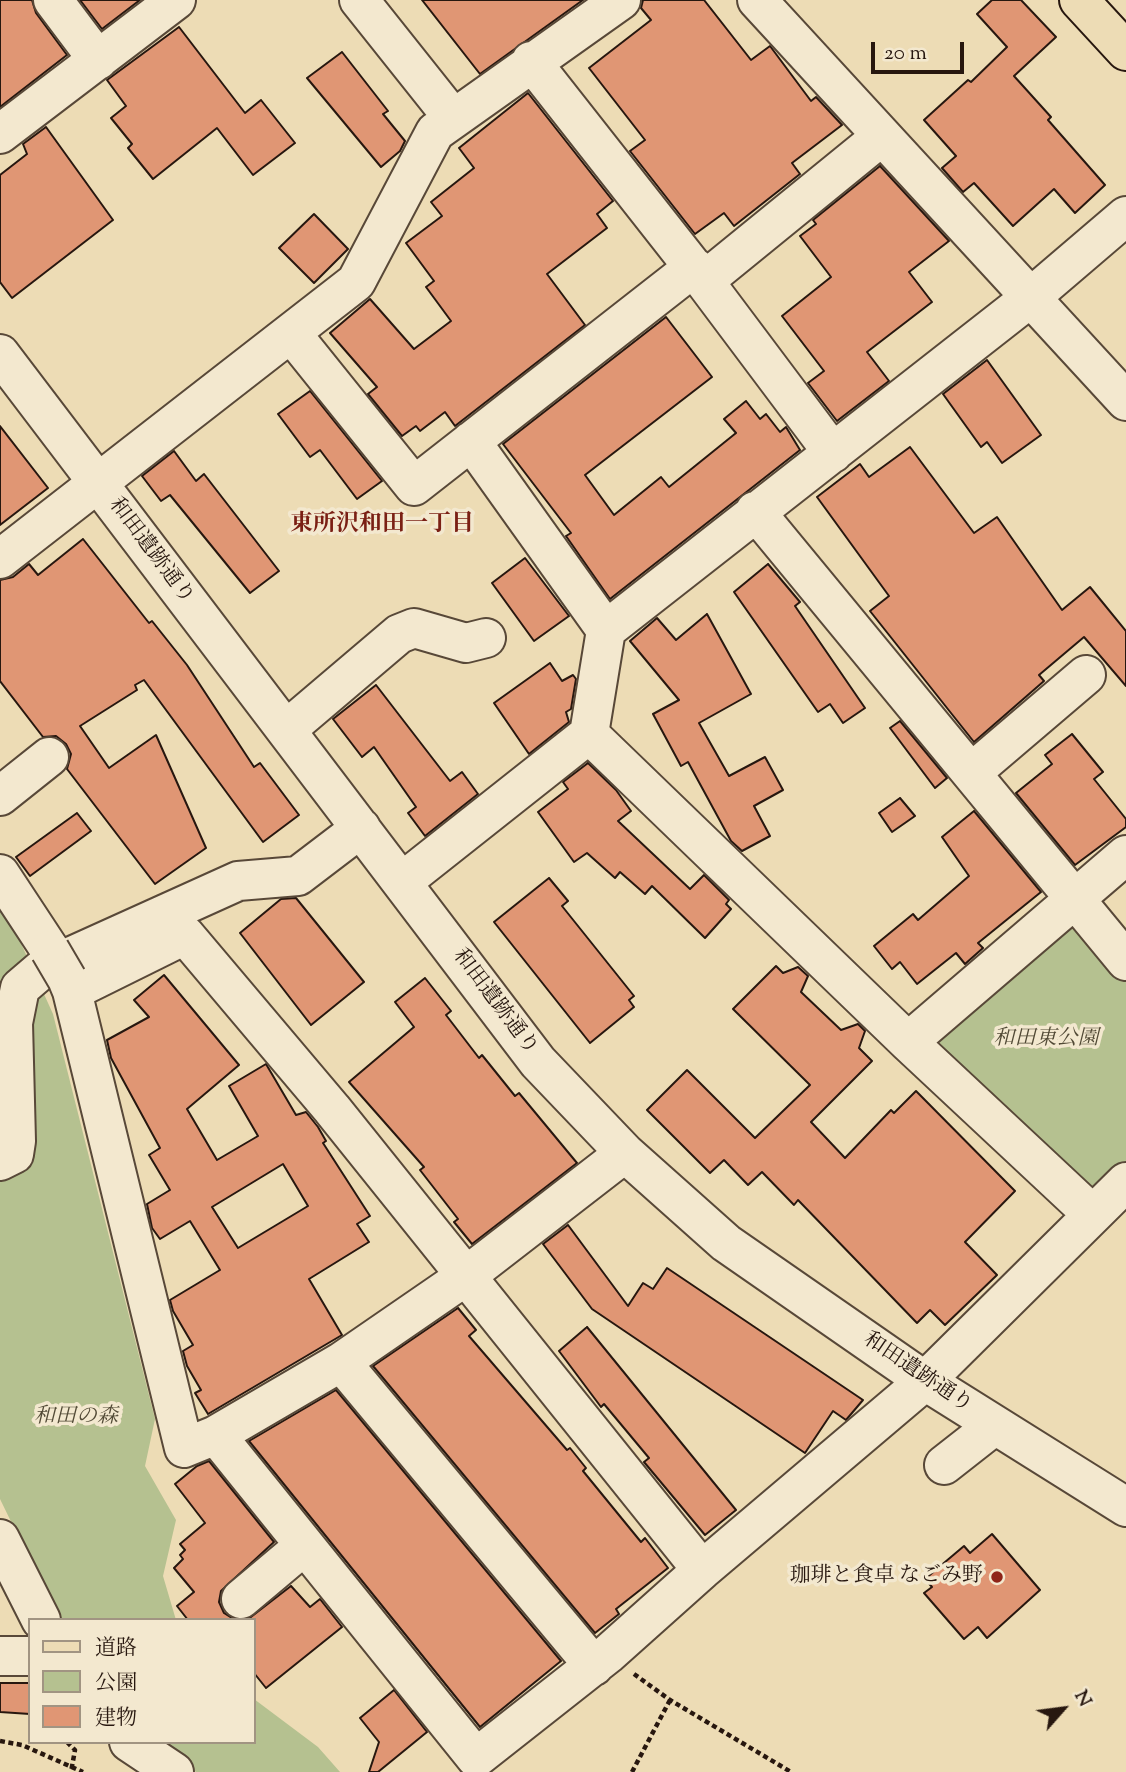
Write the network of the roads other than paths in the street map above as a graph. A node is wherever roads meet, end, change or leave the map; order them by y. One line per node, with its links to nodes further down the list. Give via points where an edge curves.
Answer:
1 (53, 0): 8 (street)
2 (176, 0): 8 (street)
3 (359, 0): 10 (street)
4 (620, 0): 9 (street)
5 (757, 0): 12 (street)
6 (1079, 0): 7 (main road)
7 (1126, 51)
8 (97, 60): 11 (street)
9 (531, 61): 10 (street); 14 (street)
10 (453, 118): 16 (street, via 435,132 356,282)
11 (0, 134)
12 (882, 136): 14 (street); 15 (street)
13 (1126, 216): 15 (street)
14 (699, 274): 19 (street); 20 (street)
15 (1030, 298): 18 (street); 20 (street)
16 (291, 333): 19 (street, via 414,486); 21 (street)
17 (0, 354): 21 (street, 和田遺跡通り)
18 (1126, 401)
19 (471, 441): 24 (street)
20 (833, 453): 22 (street)
21 (98, 484): 23 (street); 27 (street, 和田遺跡通り)
22 (755, 511): 24 (street); 30 (street)
23 (0, 559)
24 (606, 630): 28 (street)
25 (486, 638): 27 (street, via 466,643 414,628 399,634)
26 (1086, 675): 30 (street)
27 (286, 730): 32 (street, 和田遺跡通り)
28 (589, 734): 35 (street); 39 (street)
29 (49, 757): 31 (street)
30 (971, 773): 36 (street)
31 (0, 796)
32 (361, 828): 35 (street, 和田遺跡通り); 41 (street, via 298,876 238,881 41,970 20,988 13,1023 16,1141 13,1154)
33 (1126, 855): 36 (street)
34 (0, 874): 38 (street)
35 (402, 883): 40 (street, 和田遺跡通り, via 538,1062)
36 (1074, 897): 37 (street); 39 (street)
37 (1126, 961)
38 (63, 973): 44 (street, via 185,934); 48 (street, via 184,1448)
39 (908, 1042): 43 (street)
40 (625, 1153): 44 (street); 46 (street, 和田遺跡通り, via 726,1243)
41 (0, 1161)
42 (1126, 1182): 43 (street)
43 (1092, 1214): 46 (street)
44 (466, 1276): 45 (street); 53 (street)
45 (341, 1362): 48 (street); 58 (street)
46 (925, 1381): 47 (street, 和田遺跡通り); 53 (street)
47 (995, 1425): 49 (street); 50 (street, 和田遺跡通り)
48 (216, 1435): 52 (street)
49 (944, 1465)
50 (1126, 1507)
51 (0, 1539): 55 (street)
52 (304, 1546): 54 (street); 58 (street, via 476,1758)
53 (702, 1570): 58 (street)
54 (241, 1599)
55 (40, 1618)
56 (0, 1656): 57 (street)
57 (28, 1656)
58 (601, 1660)
59 (132, 1744): 60 (street)
60 (174, 1772)

